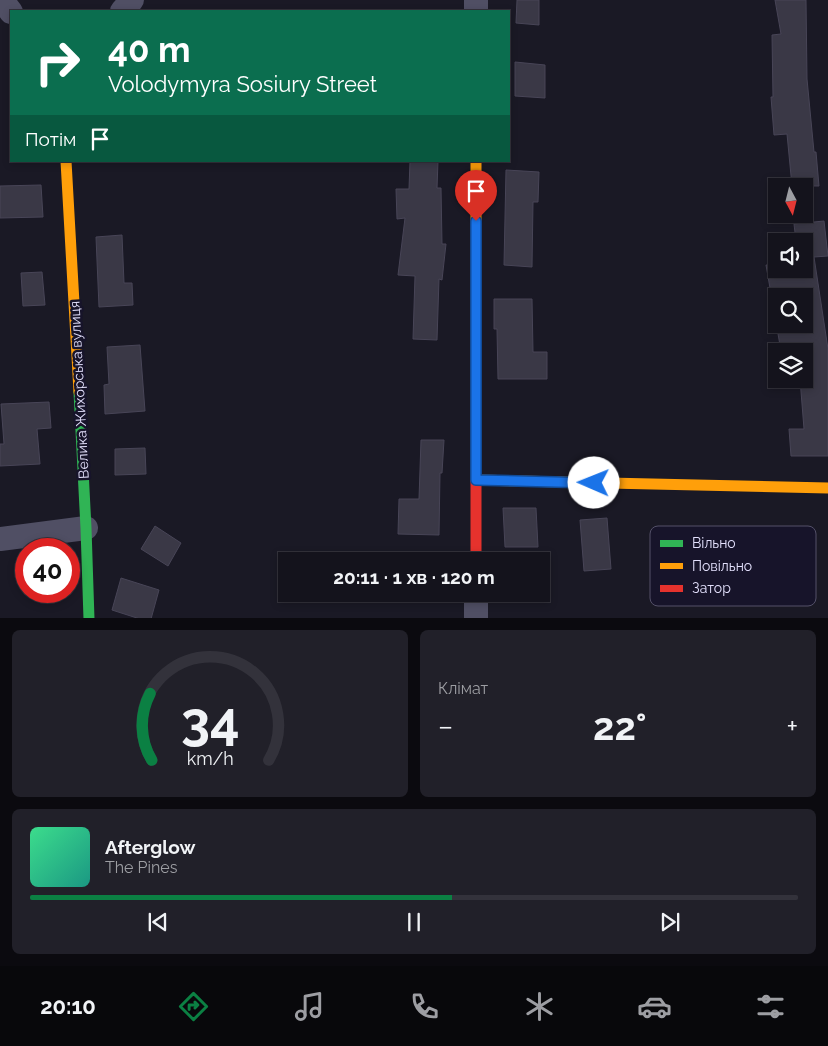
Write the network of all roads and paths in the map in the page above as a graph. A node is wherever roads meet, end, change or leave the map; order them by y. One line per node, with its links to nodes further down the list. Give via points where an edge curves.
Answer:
1 (2, 0): 4 (street)
2 (132, 0): 3 (street)
3 (123, 10)
4 (10, 11)
5 (66, 162): 9 (street, Велика Жихорська вулиця)
6 (476, 162): 7 (street)
7 (476, 480): 8 (street); 11 (street)
8 (828, 488)
9 (86, 528): 10 (street); 13 (street, Велика Жихорська вулиця)
10 (0, 539)
11 (476, 552)
12 (476, 602): 14 (street)
13 (89, 618)
14 (476, 618)

